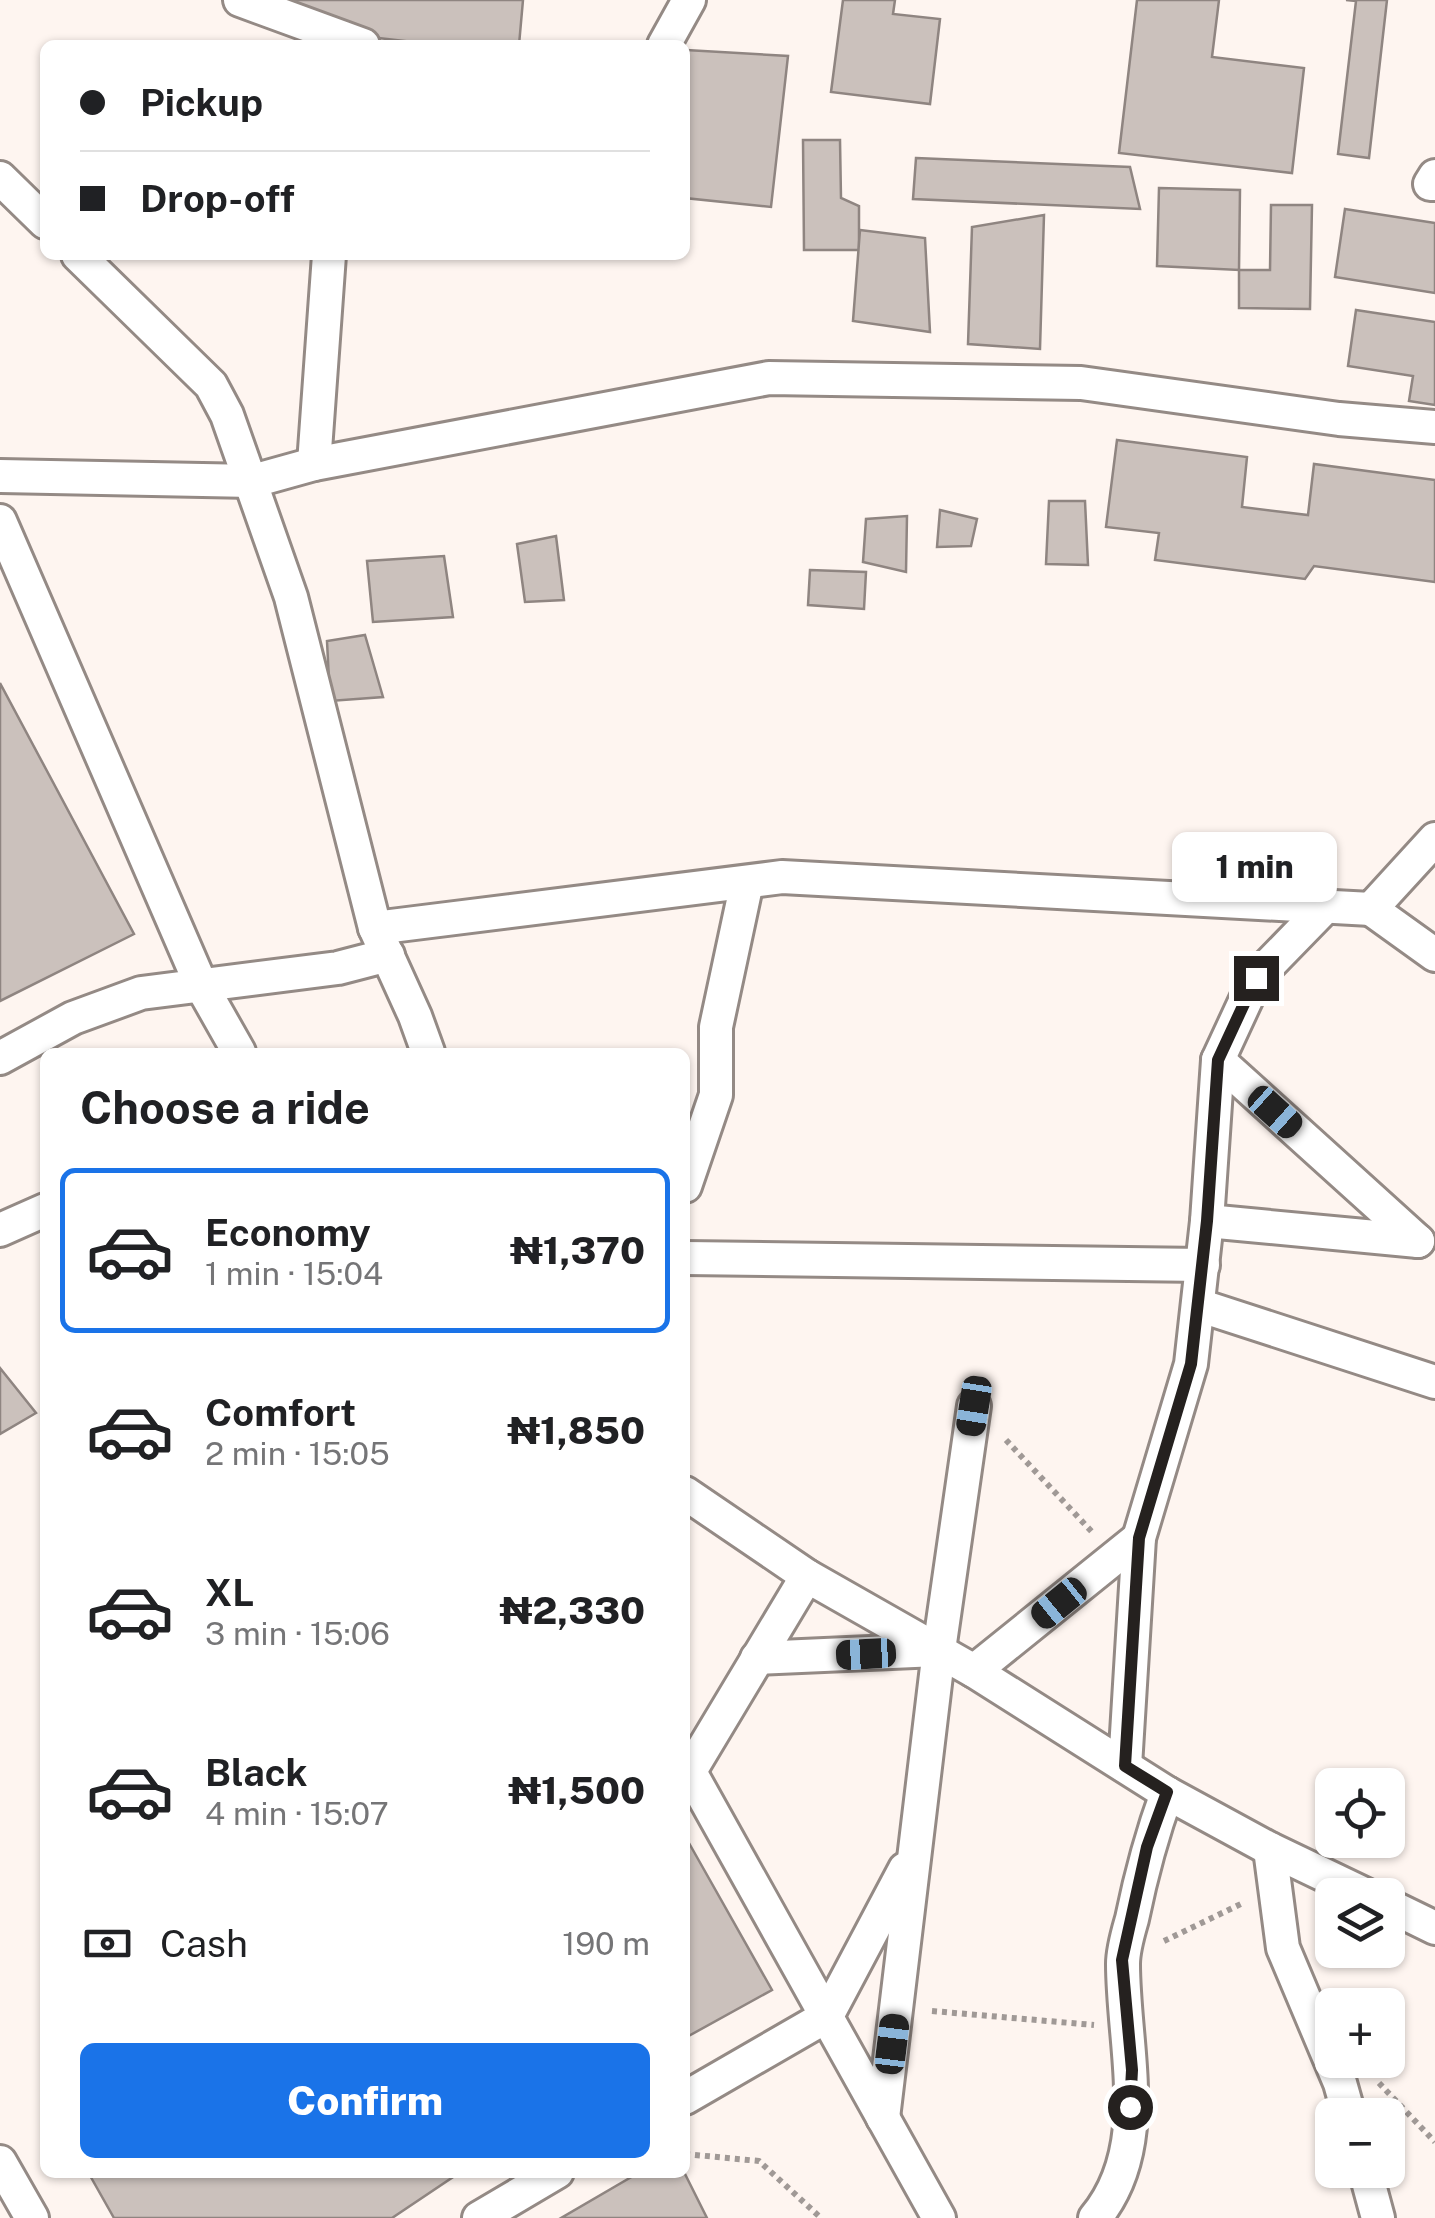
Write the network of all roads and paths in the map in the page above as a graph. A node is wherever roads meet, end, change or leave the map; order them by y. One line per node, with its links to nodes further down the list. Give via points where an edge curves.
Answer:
1 (240, 0): 3 (street)
2 (688, 0): 4 (street)
3 (348, 40)
4 (667, 40)
5 (1435, 176): 7 (street)
6 (0, 178): 8 (street)
7 (1435, 184)
8 (40, 217)
9 (83, 260): 14 (street, via 211,385)
10 (330, 260): 12 (street)
11 (1435, 426): 12 (street, via 1082,383 769,378)
12 (314, 464): 14 (street)
13 (0, 476): 14 (street)
14 (253, 481): 20 (street, via 291,597)
15 (0, 521): 22 (street)
16 (1435, 839): 19 (street)
17 (747, 882): 18 (street, via 782,877); 20 (street); 27 (street, via 716,1027 716,1095)
18 (1326, 906): 19 (street); 26 (street, via 1256,978)
19 (1371, 909): 21 (street)
20 (381, 942): 22 (street, via 338,968); 24 (street)
21 (1435, 955)
22 (201, 985): 23 (street); 25 (street, via 141,993 90,1011)
23 (237, 1048)
24 (427, 1048)
25 (0, 1058)
26 (1218, 1060): 29 (street); 29 (street, via 1418,1242)
27 (690, 1171)
28 (40, 1212): 30 (street)
29 (1207, 1221): 32 (street)
30 (0, 1230)
31 (690, 1258): 32 (street)
32 (1202, 1265): 33 (street)
33 (1198, 1305): 34 (street); 37 (street, via 1191,1364)
34 (1435, 1382)
35 (974, 1406): 37 (path); 39 (street)
36 (690, 1496): 38 (street)
37 (1127, 1548): 41 (street); 43 (street)
38 (807, 1576): 39 (street); 40 (street)
39 (939, 1650): 40 (street); 41 (street); 46 (street)
40 (757, 1658): 42 (street)
41 (974, 1671): 43 (street)
42 (690, 1762)
43 (1125, 1766): 45 (street)
44 (690, 1772): 54 (street)
45 (1167, 1792): 47 (street); 52 (street, via 1147,1847)
46 (915, 1849): 53 (street); 54 (street)
47 (1270, 1849): 48 (street); 49 (street)
48 (1331, 1878)
49 (1275, 1888): 52 (path); 58 (street, via 1283,1948)
50 (1405, 1913): 51 (street)
51 (1435, 1928)
52 (1122, 1960): 55 (street)
53 (896, 2008): 55 (path); 59 (street)
54 (827, 2016): 57 (street); 59 (street)
55 (1128, 2028): 69 (street, via 1129,2143 1109,2201)
56 (1374, 2078): 60 (path)
57 (690, 2095)
58 (1344, 2098)
59 (883, 2118): 68 (street)
60 (1435, 2142)
61 (690, 2154): 67 (path, via 759,2161)
62 (0, 2162): 65 (street)
63 (547, 2178): 66 (street)
64 (1370, 2188): 70 (street)
65 (32, 2218)
66 (478, 2218)
67 (821, 2218)
68 (939, 2218)
69 (1095, 2218)
70 (1378, 2218)

